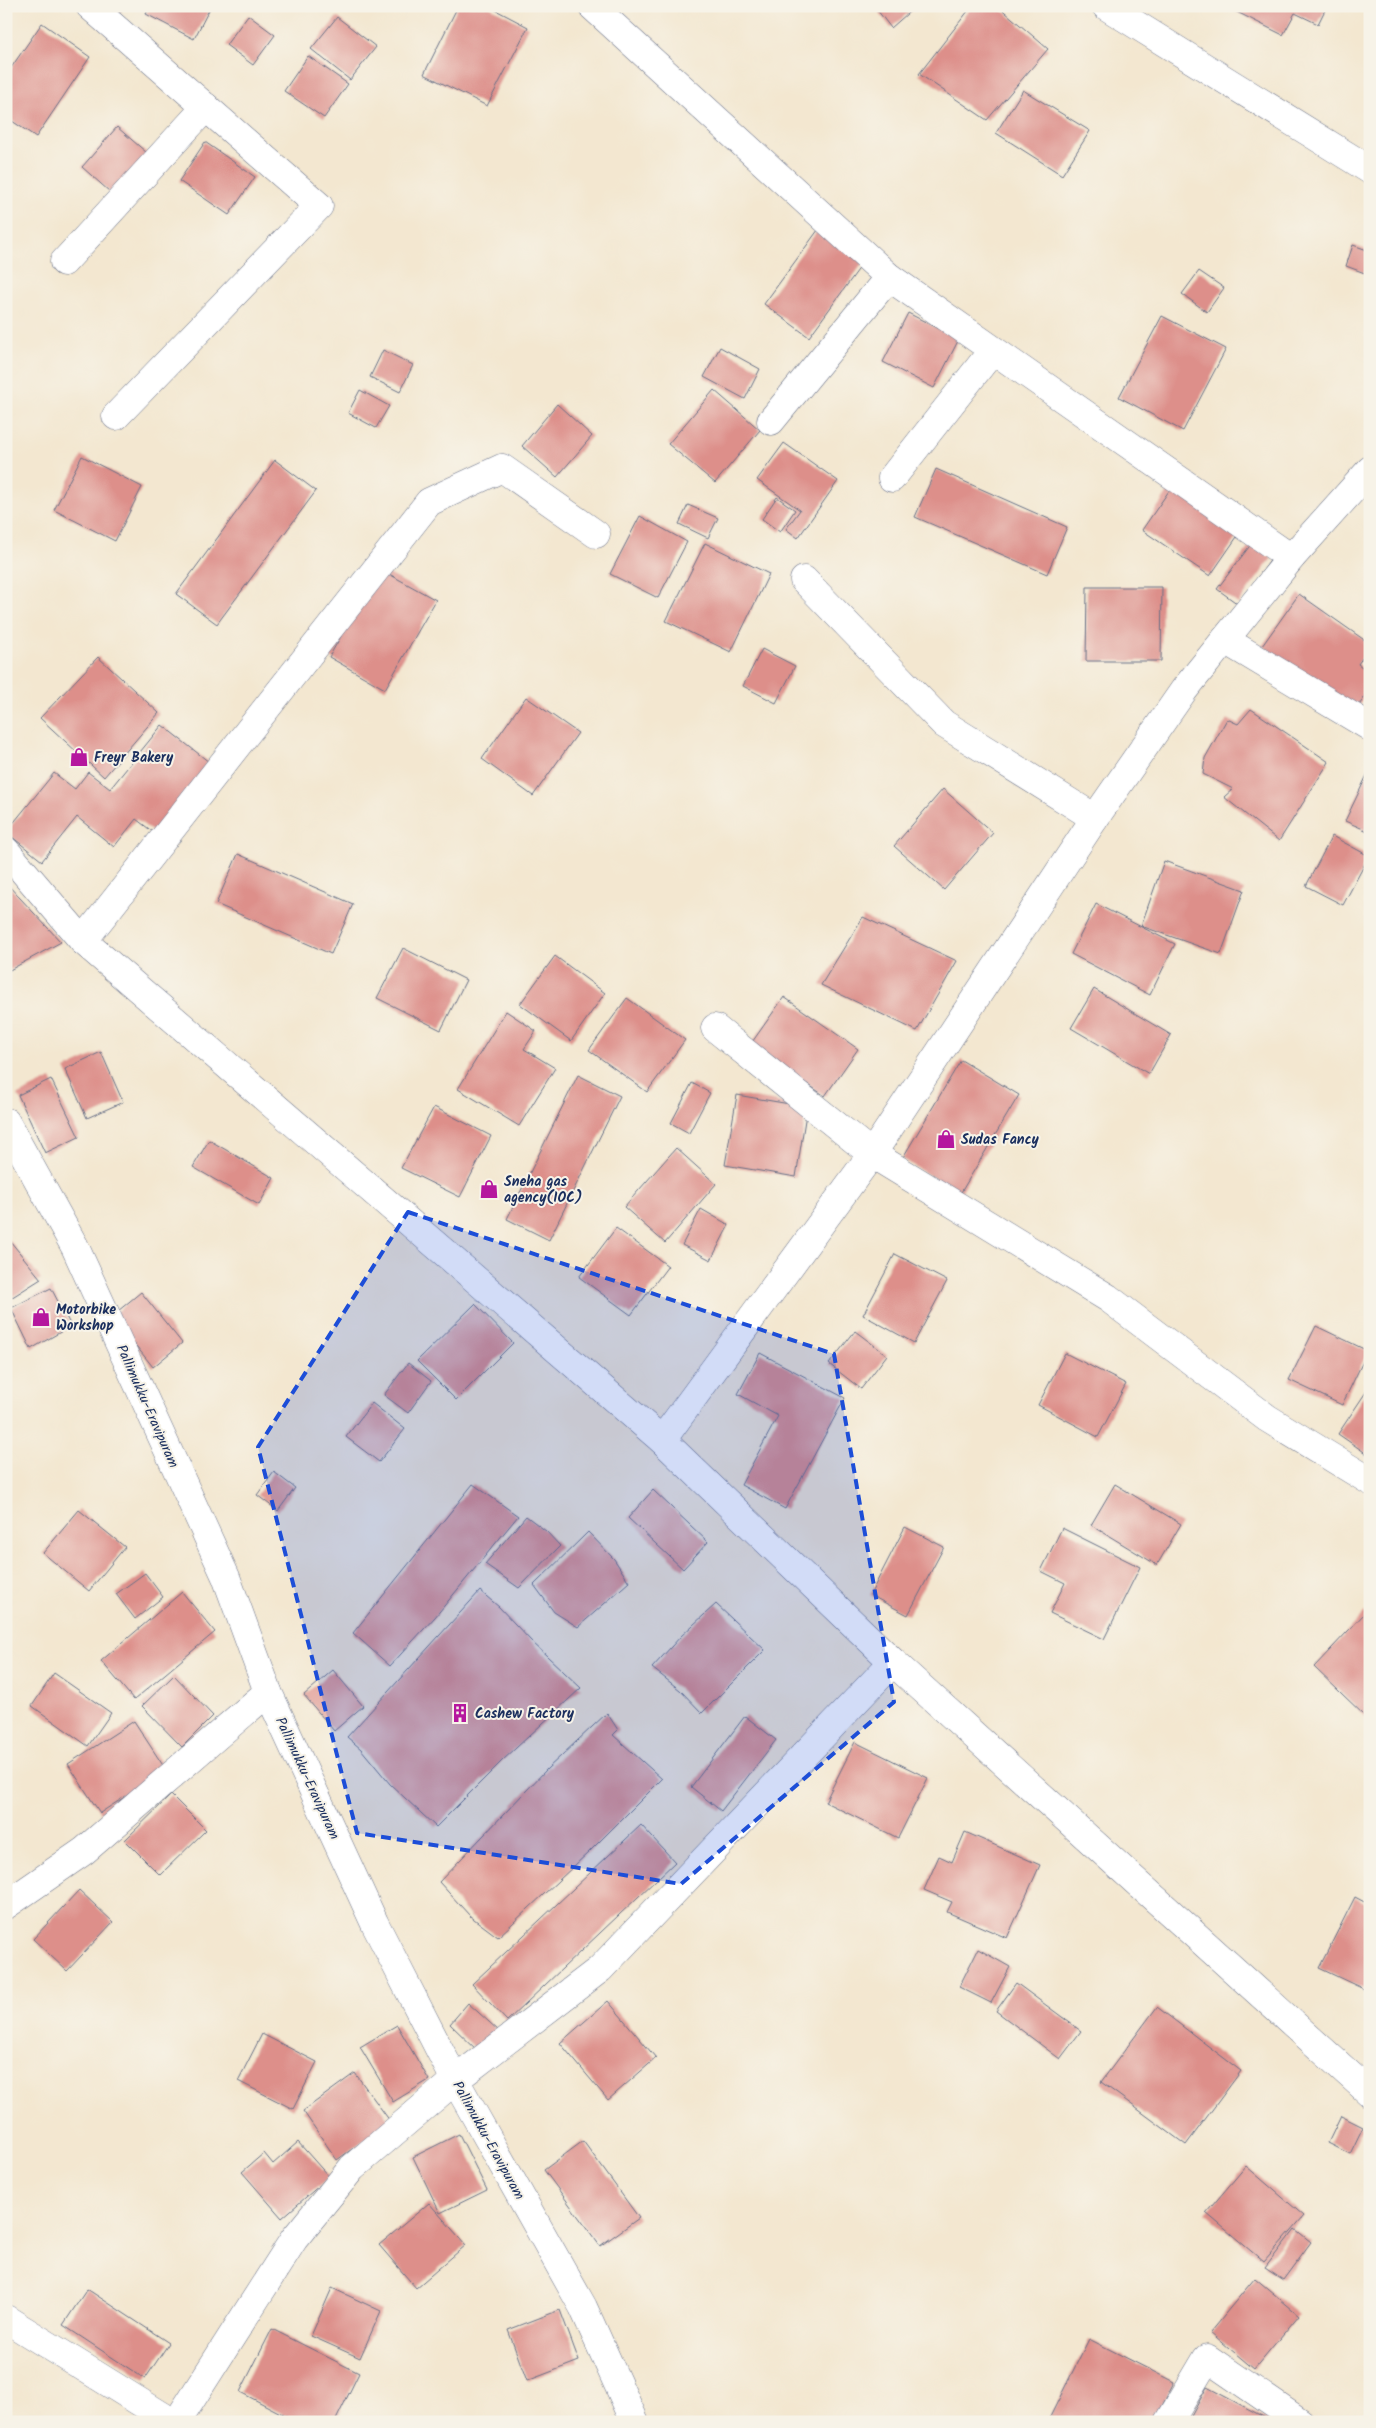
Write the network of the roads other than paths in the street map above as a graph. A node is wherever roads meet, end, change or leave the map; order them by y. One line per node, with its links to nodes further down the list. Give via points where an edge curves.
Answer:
1 (90, 6): 4 (street)
2 (592, 6): 7 (street)
3 (1106, 6): 5 (street)
4 (206, 107): 6 (street); 9 (street, via 319,206)
5 (1370, 170)
6 (64, 262)
7 (889, 277): 8 (street); 10 (street)
8 (993, 350): 12 (street); 14 (street)
9 (116, 416)
10 (771, 421)
11 (1370, 470): 14 (street)
12 (892, 478)
13 (596, 534): 20 (street, via 502,468 429,502)
14 (1291, 558): 16 (street)
15 (804, 580): 18 (street, via 944,724)
16 (1225, 640): 17 (street); 18 (street, via 1184,690)
17 (1370, 727)
18 (1095, 818): 23 (street)
19 (6, 851): 20 (street)
20 (83, 941): 24 (street)
21 (715, 1028): 23 (street)
22 (6, 1122): 27 (street, Pallimukku-Eravipuram, via 75,1247 226,1577)
23 (872, 1154): 24 (street); 25 (street, via 1108,1298 1267,1418)
24 (662, 1440): 26 (street)
25 (1370, 1481)
26 (893, 1662): 29 (street, via 600,1969); 30 (street)
27 (268, 1692): 28 (street, via 84,1851); 29 (street, Pallimukku-Eravipuram, via 376,1924)
28 (6, 1905)
29 (454, 2080): 33 (street, via 352,2168 294,2239); 34 (street, Pallimukku-Eravipuram, via 583,2307)
30 (1370, 2093)
31 (6, 2319): 32 (street)
32 (172, 2422)
33 (177, 2422)
34 (635, 2422)
35 (1169, 2422): 36 (street, via 1206,2358)
36 (1300, 2422)

